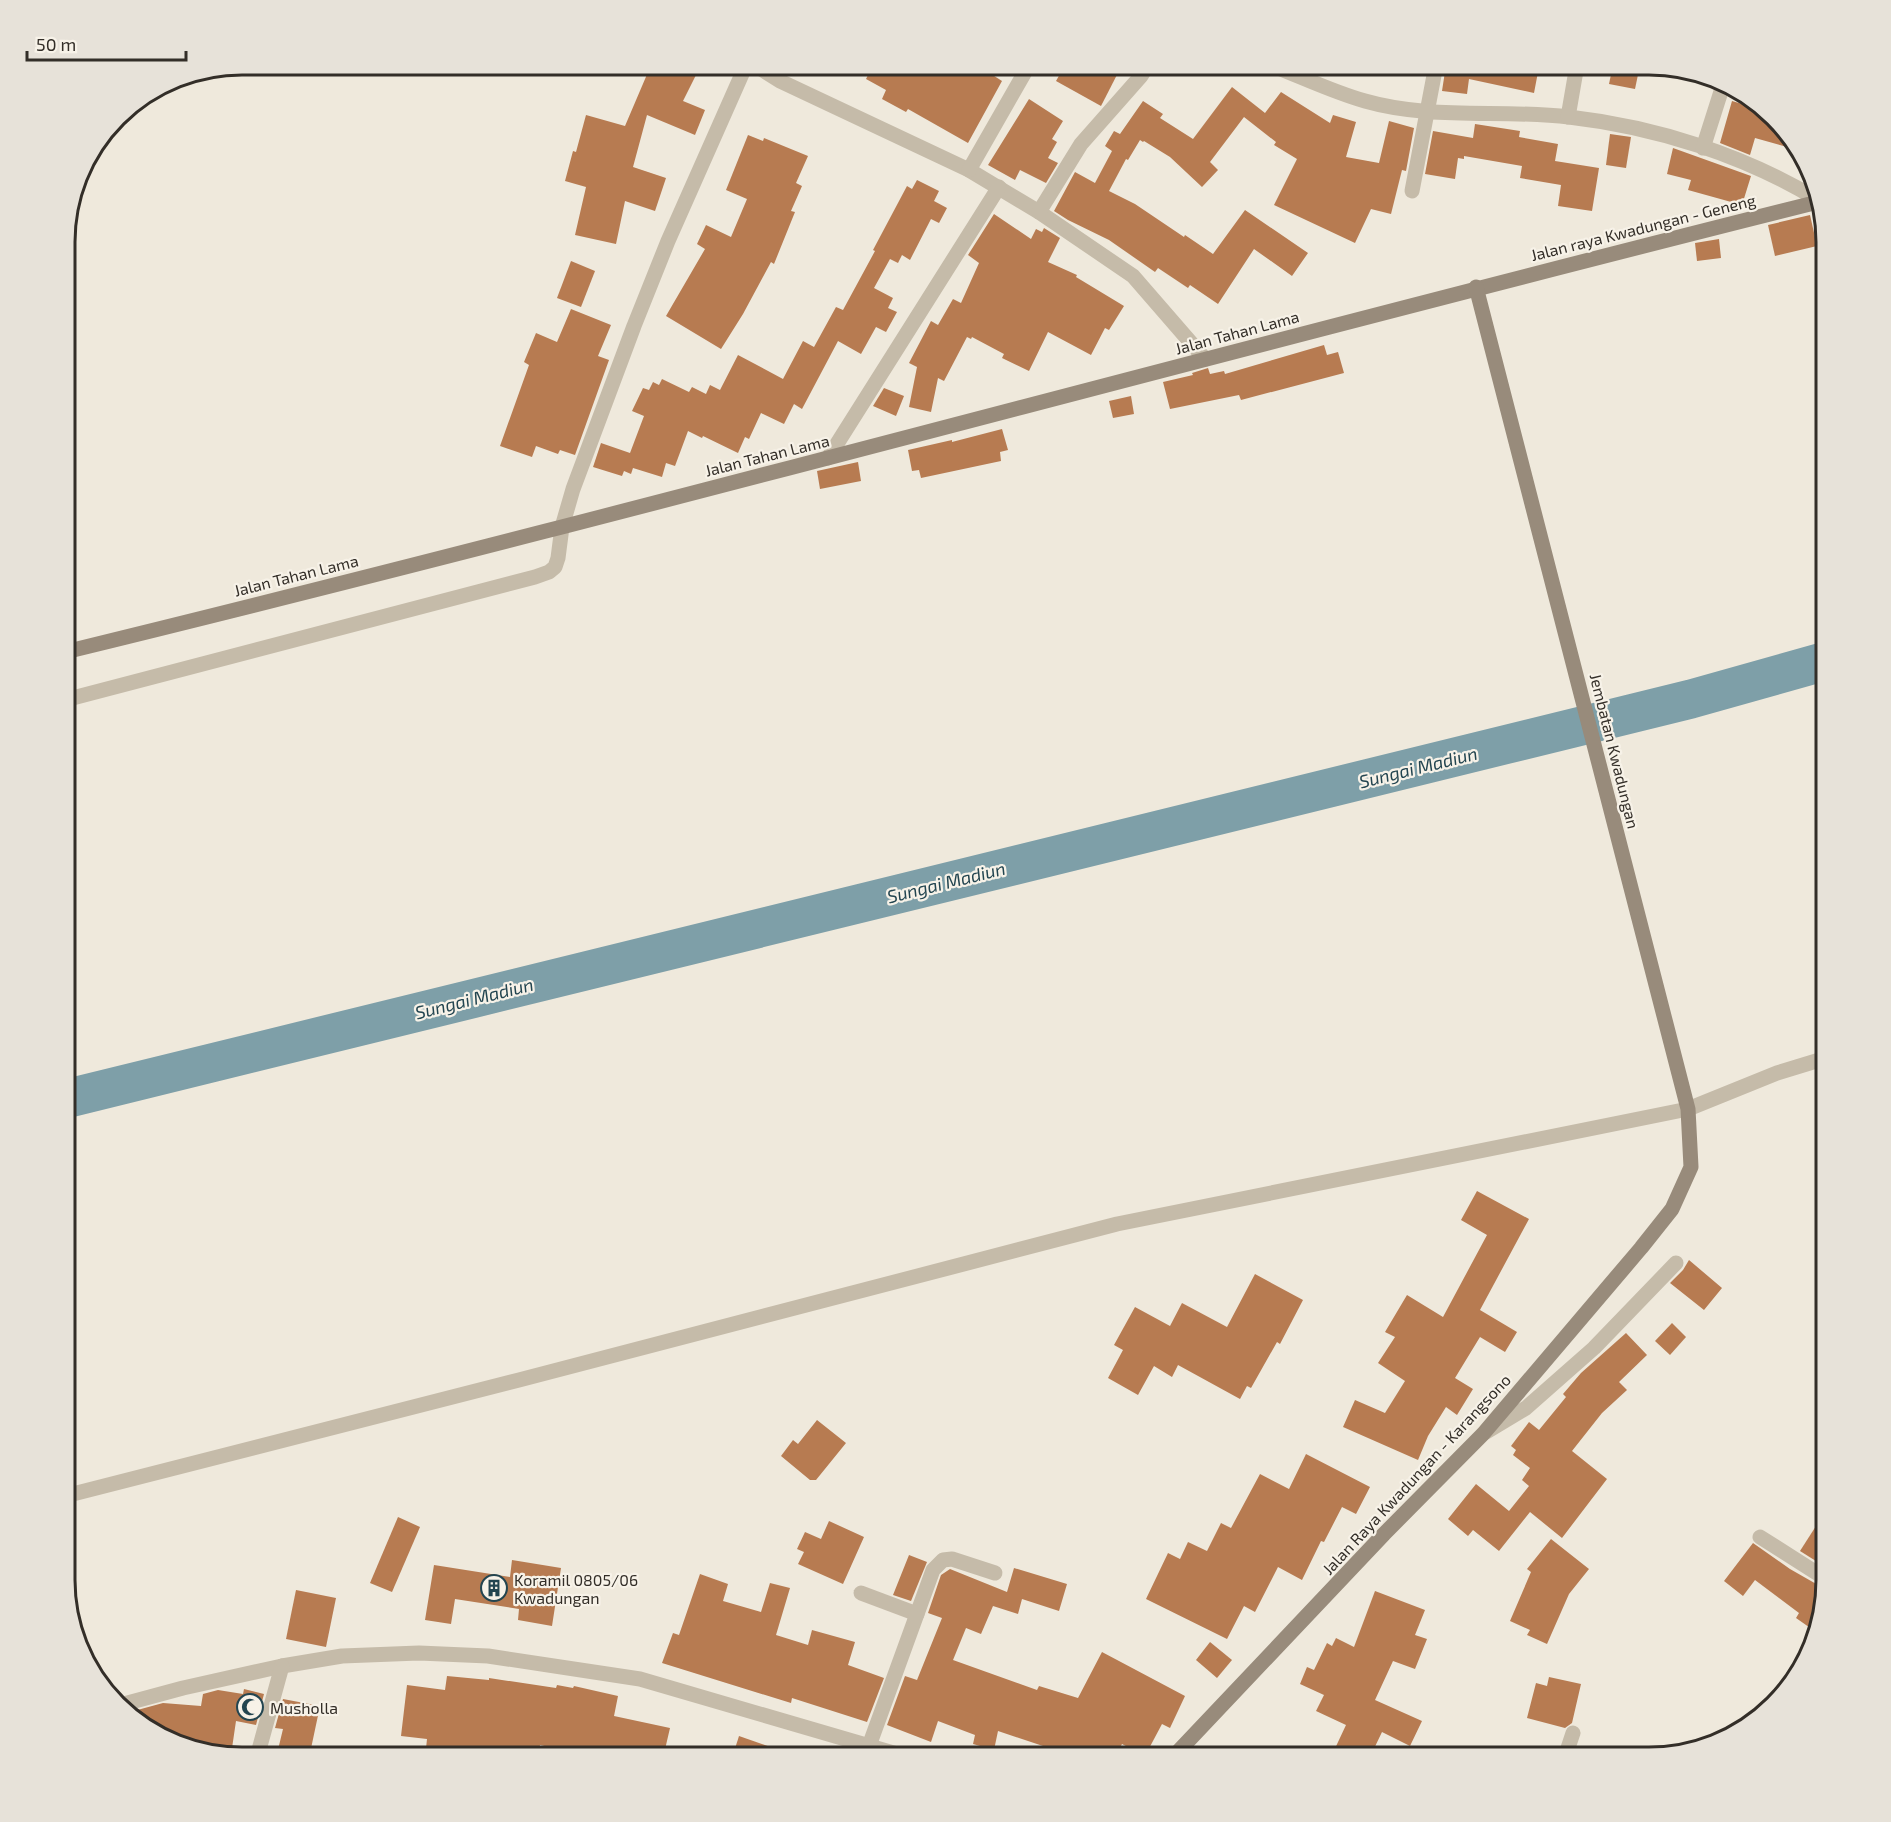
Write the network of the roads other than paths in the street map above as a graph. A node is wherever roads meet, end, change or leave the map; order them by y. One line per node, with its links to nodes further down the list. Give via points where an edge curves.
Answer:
1 (742, 75): 21 (street, via 664,251)
2 (771, 75): 12 (street)
3 (1023, 75): 12 (street)
4 (1142, 75): 17 (street, via 1082,144)
5 (1309, 75): 9 (street, via 1365,101)
6 (1434, 75): 9 (street)
7 (1575, 75): 10 (street)
8 (1721, 91): 11 (street)
9 (1426, 112): 10 (street); 14 (street)
10 (1568, 117): 11 (street, via 1641,129)
11 (1703, 148): 15 (street, via 1746,162)
12 (969, 170): 13 (street)
13 (999, 188): 17 (street); 20 (street)
14 (1412, 191)
15 (1809, 195)
16 (1811, 203): 18 (main road, Jalan raya Kwadungan - Geneng)
17 (1039, 213): 19 (street, via 1133,276)
18 (1476, 287): 19 (main road, Jalan Tahan Lama); 25 (main road, Jembatan Kwadungan)
19 (1205, 358): 20 (main road, Jalan Tahan Lama)
20 (828, 458): 21 (main road, Jalan Tahan Lama)
21 (562, 526): 22 (main road, Jalan Tahan Lama); 23 (street, via 555,567 535,577)
22 (75, 649)
23 (75, 697)
24 (1816, 1061): 26 (street)
25 (1677, 1067): 26 (main road, Jalan Raya Kwadungan - Karangsono)
26 (1688, 1109): 28 (main road, Jalan Raya Kwadungan - Karangsono, via 1691,1167 1672,1209); 29 (street, via 1117,1224)
27 (1676, 1263): 28 (street, via 1594,1348 1526,1408)
28 (1483, 1434): 41 (main road, Jalan Raya Kwadungan - Karangsono)
29 (75, 1493)
30 (1760, 1537): 31 (street)
31 (1816, 1572)
32 (994, 1573): 34 (street, via 944,1560 933,1570)
33 (861, 1593): 34 (street)
34 (917, 1614): 38 (street)
35 (282, 1666): 36 (street); 38 (street, via 385,1653 488,1656 640,1679); 39 (street)
36 (129, 1703)
37 (1573, 1733): 42 (street)
38 (869, 1746): 40 (street)
39 (260, 1747)
40 (872, 1747)
41 (1183, 1747)
42 (1569, 1747)

